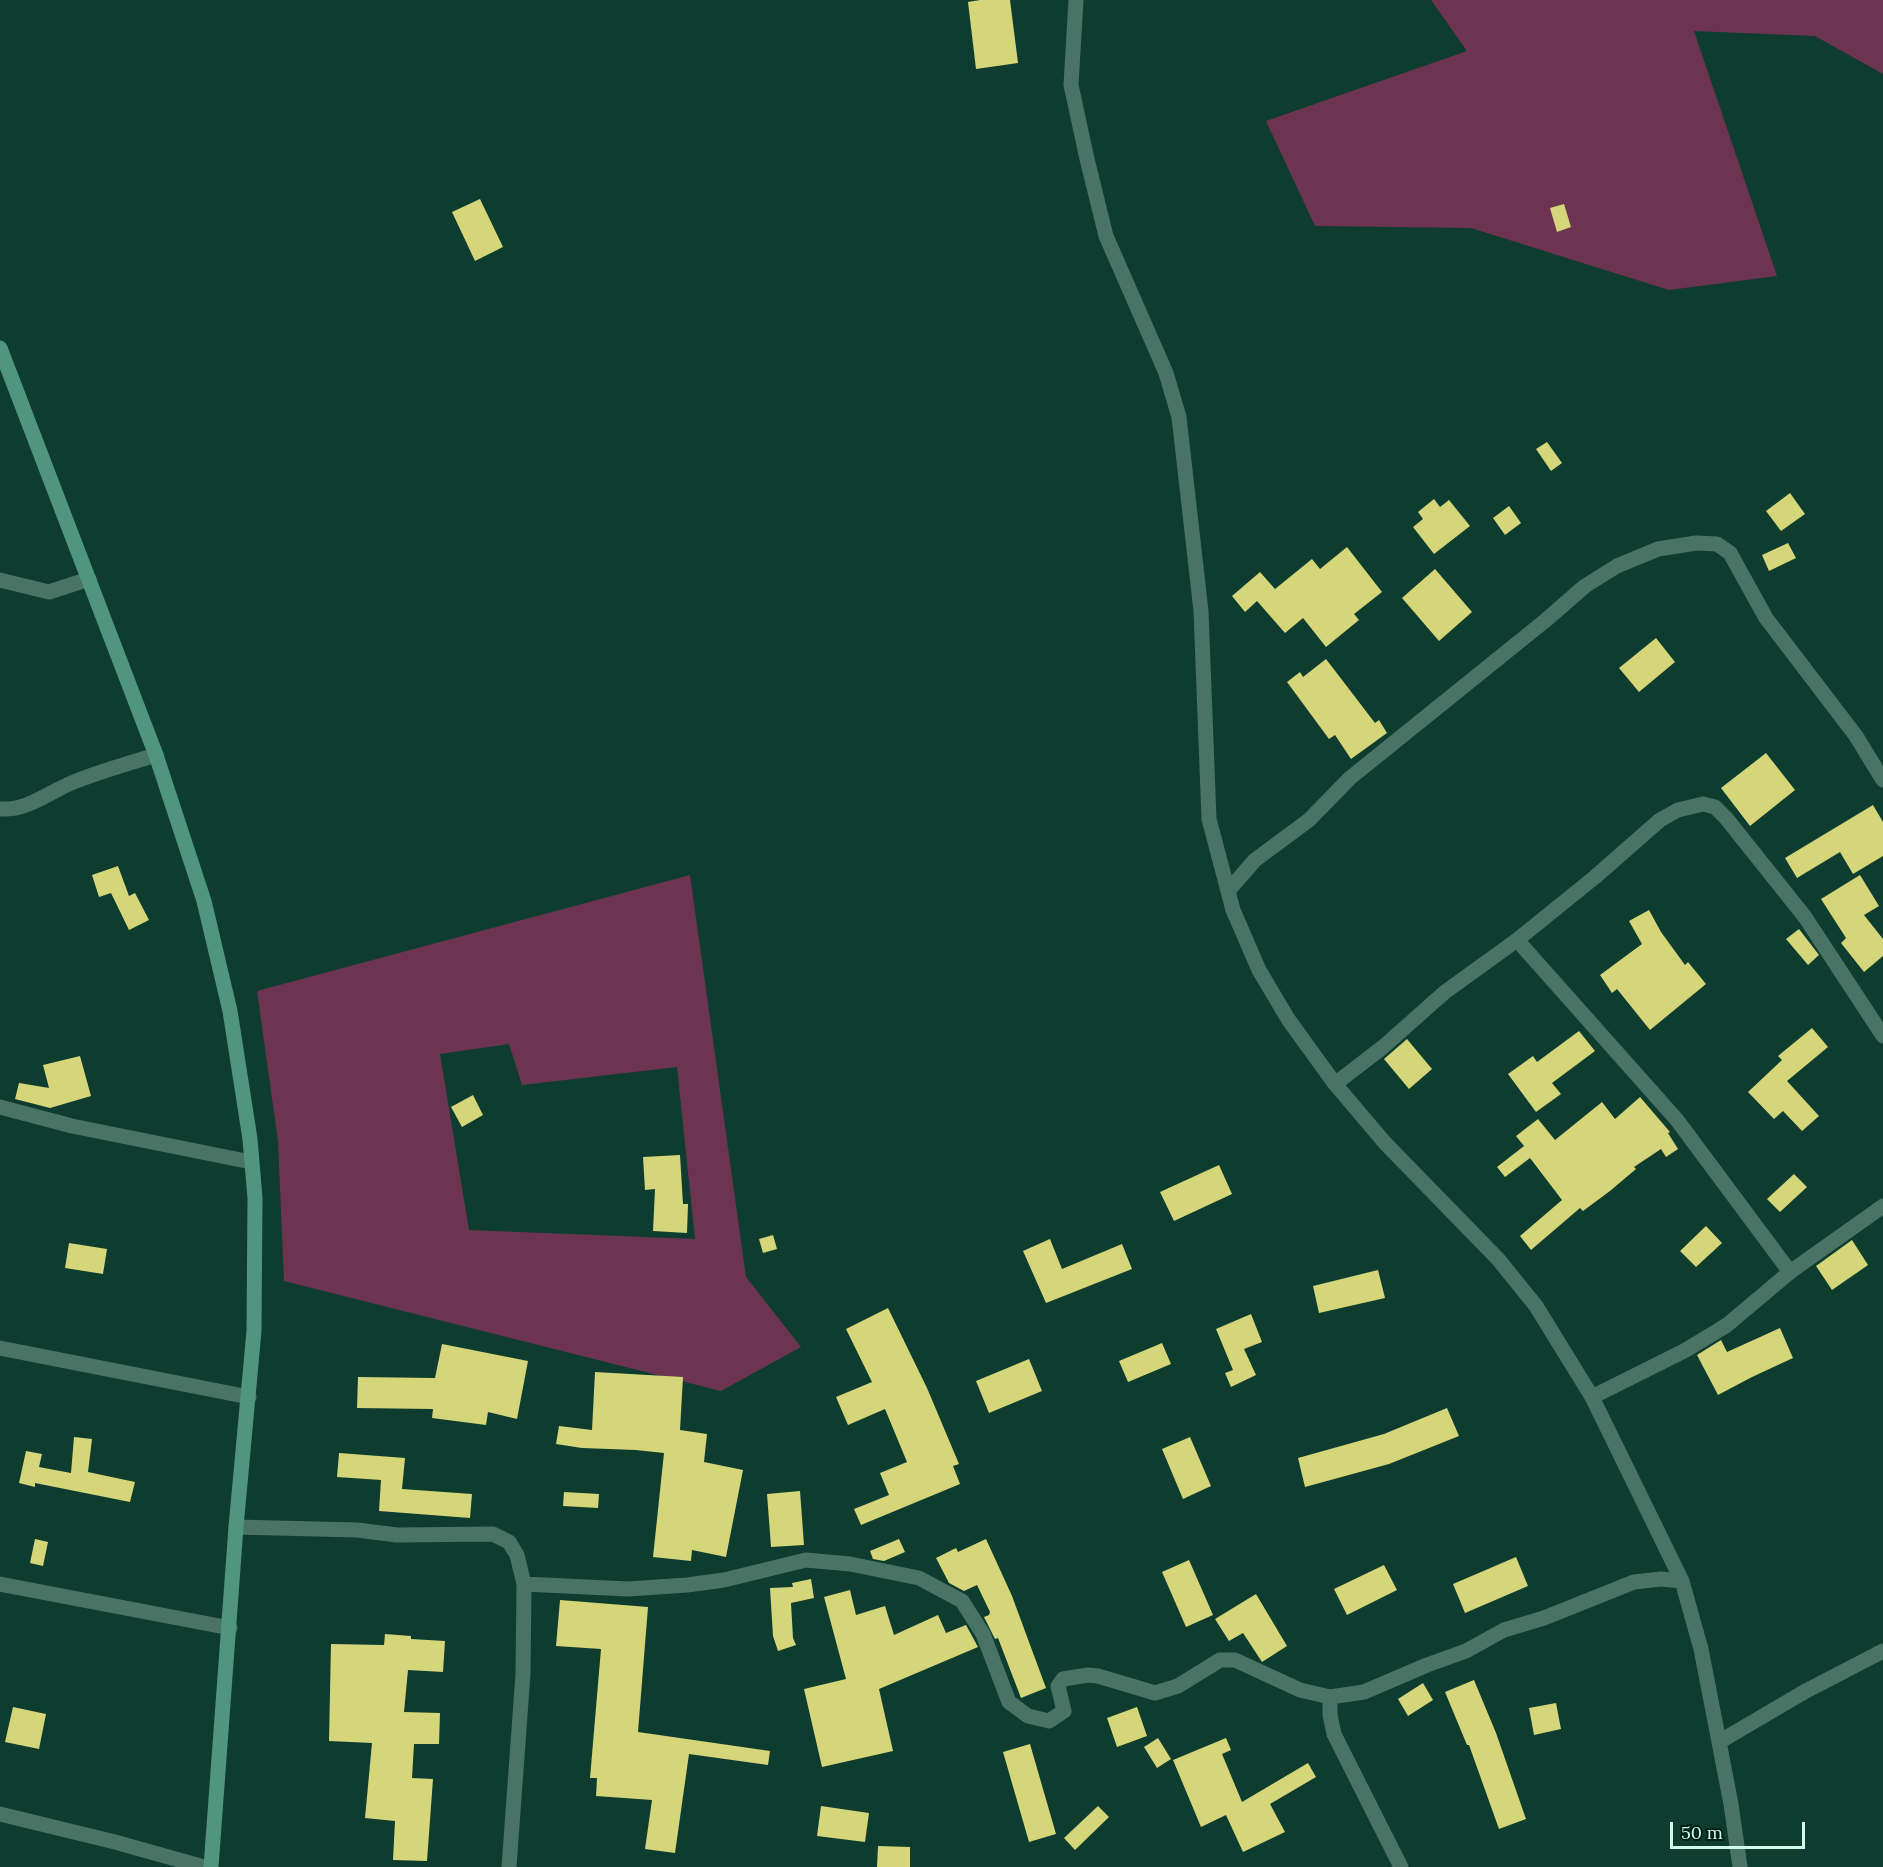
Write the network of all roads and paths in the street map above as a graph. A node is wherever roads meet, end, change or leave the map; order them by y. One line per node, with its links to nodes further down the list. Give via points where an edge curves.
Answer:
1 (1076, 0): 8 (street, via 1071,85 1106,236 1166,374 1179,417 1201,611 1209,819)
2 (0, 348): 3 (main road)
3 (89, 579): 4 (street, via 49,592); 5 (main road)
4 (0, 580)
5 (156, 755): 7 (street, via 77,780 30,804); 13 (main road, via 204,901 230,1011)
6 (1883, 780): 8 (street, via 1856,736 1767,618 1730,553 1717,544 1658,549 1617,566 1585,586 1350,778 1309,820 1255,860)
7 (0, 809)
8 (1228, 891): 11 (street, via 1259,970 1288,1019)
9 (1517, 940): 10 (street, via 1660,820 1678,810 1703,804 1714,807 1726,818 1805,917); 11 (street, via 1445,992); 15 (street, via 1677,1120)
10 (1883, 1036)
11 (1335, 1084): 18 (street, via 1385,1143 1511,1274 1536,1306)
12 (0, 1107): 13 (street, via 72,1126)
13 (251, 1162): 17 (main road, via 255,1198 254,1331)
14 (1883, 1206): 15 (street)
15 (1790, 1272): 18 (street, via 1727,1325)
16 (0, 1348): 17 (street)
17 (249, 1397): 19 (main road)
18 (1592, 1397): 20 (street)
19 (236, 1527): 22 (street, via 357,1530 397,1535 493,1534 509,1542 517,1555); 23 (main road)
20 (1682, 1581): 25 (street, via 1634,1582 1504,1630 1466,1651 1364,1692); 26 (street, via 1701,1649)
21 (0, 1584): 23 (street)
22 (524, 1584): 25 (street, via 628,1589 724,1580 806,1560 850,1564 919,1578 962,1601 983,1634 1009,1702 1028,1716 1049,1721 1064,1711 1058,1686 1063,1679 1098,1676 1155,1693 1178,1686 1220,1660 1234,1660 1300,1690); 30 (street, via 523,1674)
23 (230, 1628): 29 (main road)
24 (1883, 1651): 26 (street)
25 (1330, 1697): 31 (street, via 1334,1734)
26 (1719, 1742): 32 (street)
27 (0, 1815): 28 (street)
28 (204, 1867)
29 (211, 1867)
30 (509, 1867)
31 (1401, 1867)
32 (1740, 1867)

